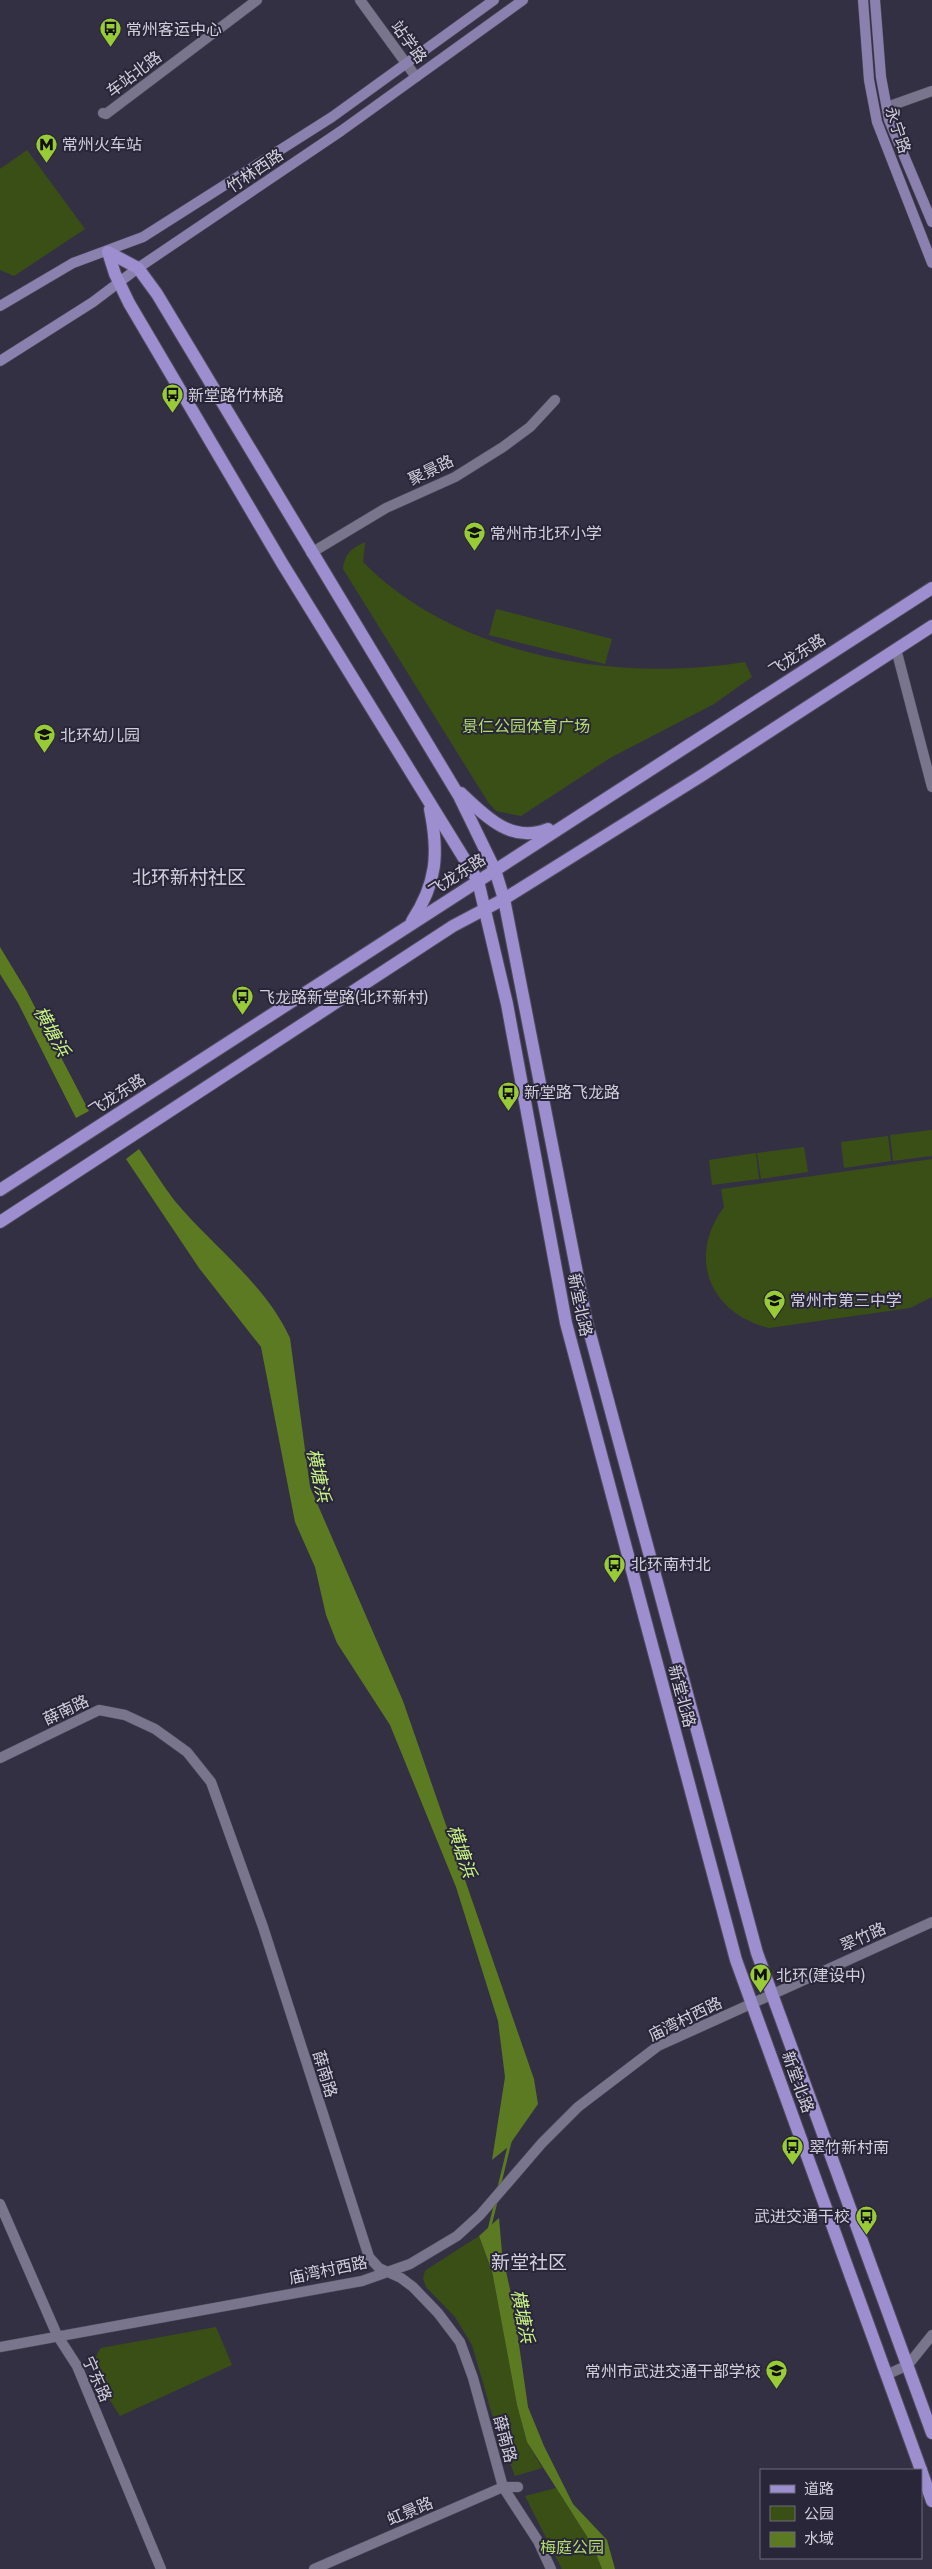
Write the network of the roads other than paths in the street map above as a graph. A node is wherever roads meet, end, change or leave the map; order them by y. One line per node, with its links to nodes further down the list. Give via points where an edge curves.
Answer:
1 (247, 0): 8 (street, 车站北路)
2 (257, 0): 8 (street, 车站北路)
3 (360, 0): 9 (street, 站学路)
4 (494, 0): 9 (main road, 竹林西路)
5 (522, 0): 10 (main road, 竹林西路)
6 (863, 0): 15 (main road, 永宁路, via 869,80 877,122)
7 (875, 0): 12 (main road, 永宁路, via 881,76)
8 (184, 51): 8 (street, 车站北路, via 104,108 103,113 106,114)
9 (407, 64): 10 (street, 站学路); 14 (main road, 竹林西路, via 332,117 144,237)
10 (416, 77): 16 (main road, 竹林西路)
11 (932, 91): 12 (street)
12 (887, 107): 13 (main road, 永宁路, via 889,120)
13 (932, 222)
14 (108, 252): 16 (main road); 17 (main road, 新堂北路); 18 (main road, 竹林西路, via 73,263)
15 (932, 263)
16 (138, 268): 17 (main road, 竹林西路); 21 (main road, via 157,294)
17 (117, 278): 19 (main road, 竹林西路); 27 (main road, 新堂北路, via 282,563)
18 (0, 306)
19 (0, 361)
20 (555, 400): 21 (street, 聚景路, via 530,427 503,447 455,476 386,508)
21 (311, 553): 25 (main road)
22 (932, 588): 28 (main road, 飞龙东路)
23 (932, 626): 24 (main road)
24 (896, 649): 26 (street); 31 (main road, via 701,776)
25 (452, 784): 28 (main road, via 489,820 514,833 536,834); 29 (main road, 新堂北路)
26 (932, 787)
27 (429, 800): 30 (main road, 新堂北路); 33 (main road, via 436,840 433,877 423,905)
28 (576, 817): 29 (main road, 飞龙东路)
29 (495, 870): 30 (main road, 飞龙东路); 31 (main road, 新堂北路)
30 (478, 882): 32 (main road, 新堂北路); 33 (main road, 飞龙东路)
31 (504, 898): 32 (main road); 38 (main road, 新堂北路, via 586,1319 757,1953)
32 (485, 909): 35 (main road, via 453,926); 39 (main road, 新堂北路, via 507,1004 566,1323 736,1960)
33 (409, 925): 34 (main road, 飞龙东路)
34 (0, 1190)
35 (0, 1222)
36 (0, 1758): 41 (street, 薛南路, via 99,1710 125,1715 155,1729 187,1752 211,1782 263,1927 369,2256 378,2268)
37 (932, 1922): 38 (street, 翠竹路)
38 (772, 1994): 39 (street, 翠竹路); 45 (main road, 新堂北路)
39 (752, 2003): 41 (street, 庙湾村西路, via 658,2046 626,2069 578,2106 480,2215 457,2236); 46 (main road, 新堂北路)
40 (0, 2204): 42 (street, 宁东路)
41 (389, 2272): 42 (street, 庙湾村西路, via 362,2281); 51 (street, 薛南路, via 413,2287 460,2342)
42 (57, 2335): 44 (street, 庙湾村西路); 53 (street, 宁东路, via 77,2366)
43 (932, 2335): 45 (street)
44 (0, 2347)
45 (908, 2365): 46 (street); 47 (main road, 新堂北路)
46 (886, 2375): 48 (main road, 新堂北路)
47 (932, 2433)
48 (921, 2469)
49 (922, 2473): 52 (main road, 新堂北路)
50 (518, 2487): 51 (street, 虹景路)
51 (503, 2488): 54 (street, 虹景路); 55 (street, 薛南路, via 538,2541)
52 (932, 2501)
53 (161, 2569)
54 (314, 2569)
55 (551, 2569)

